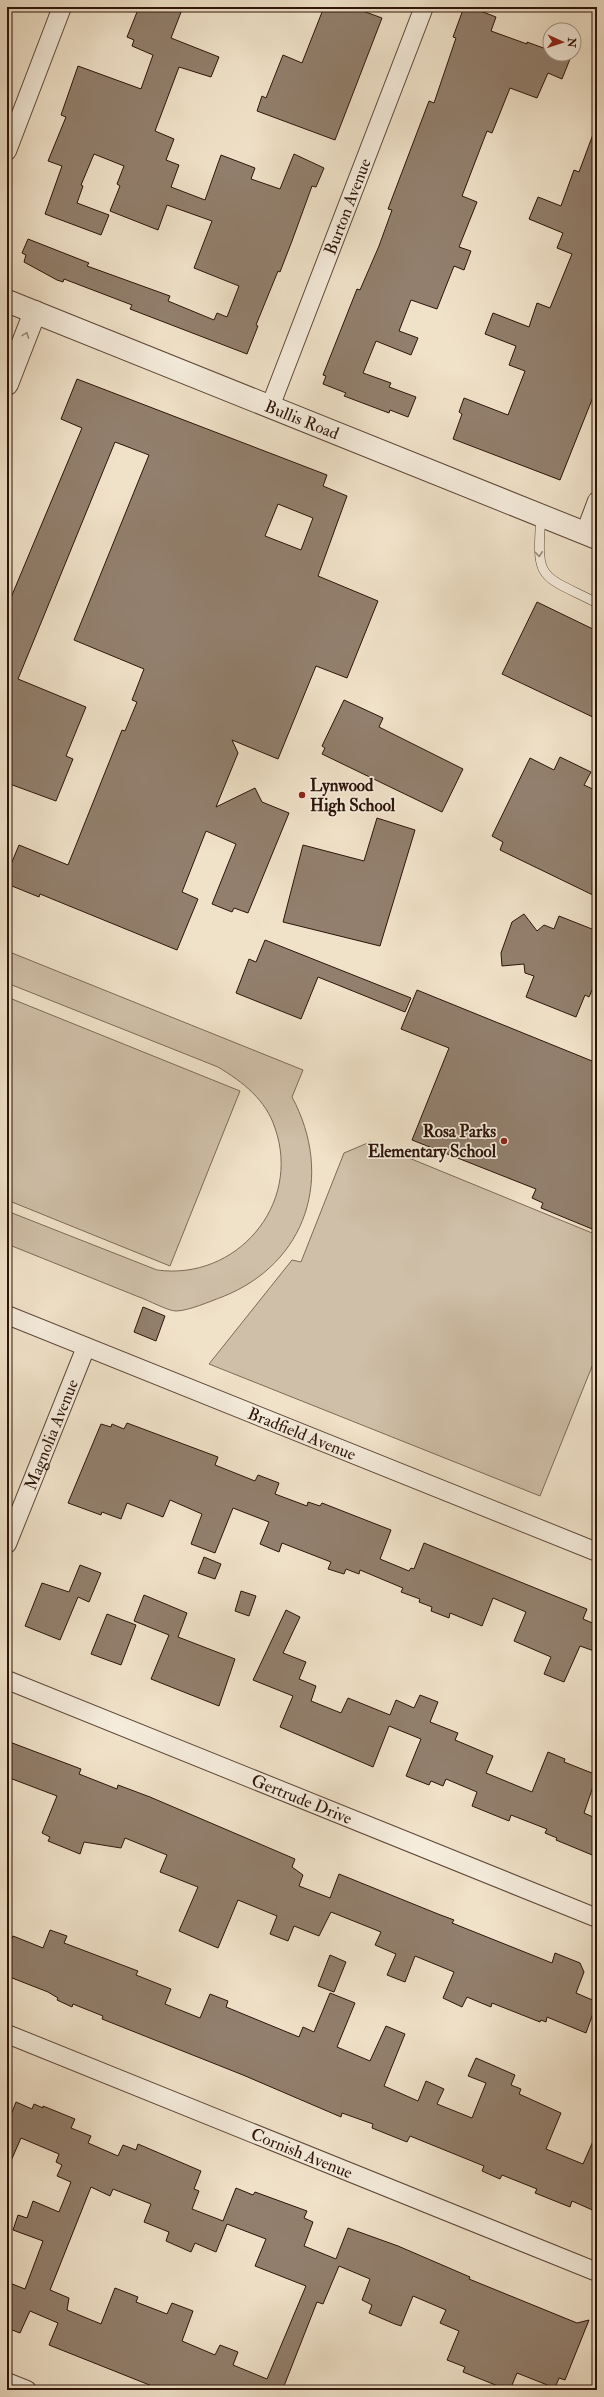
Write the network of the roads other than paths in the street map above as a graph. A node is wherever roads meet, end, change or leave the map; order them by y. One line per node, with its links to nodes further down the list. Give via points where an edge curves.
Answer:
1 (62, 7): 3 (street)
2 (424, 7): 7 (street, Burton Avenue)
3 (7, 151)
4 (7, 301): 5 (street, Bullis Road)
5 (35, 312): 6 (street, one-way to 5); 7 (street, Bullis Road)
6 (7, 384)
7 (270, 407): 9 (street, Bullis Road)
8 (597, 501): 10 (street)
9 (541, 516): 10 (street, Bullis Road); 11 (lane, one-way to 11, via 538,553 540,565 547,578)
10 (591, 535)
11 (597, 603)
12 (7, 1315): 13 (street, Bradfield Avenue)
13 (86, 1347): 14 (street, Magnolia Avenue); 15 (street, Bradfield Avenue)
14 (7, 1544)
15 (597, 1552)
16 (7, 1680): 17 (street, Gertrude Drive)
17 (597, 1918)
18 (7, 2034): 19 (street, Cornish Avenue)
19 (597, 2272)
20 (7, 2382): 21 (street)
21 (27, 2390)

